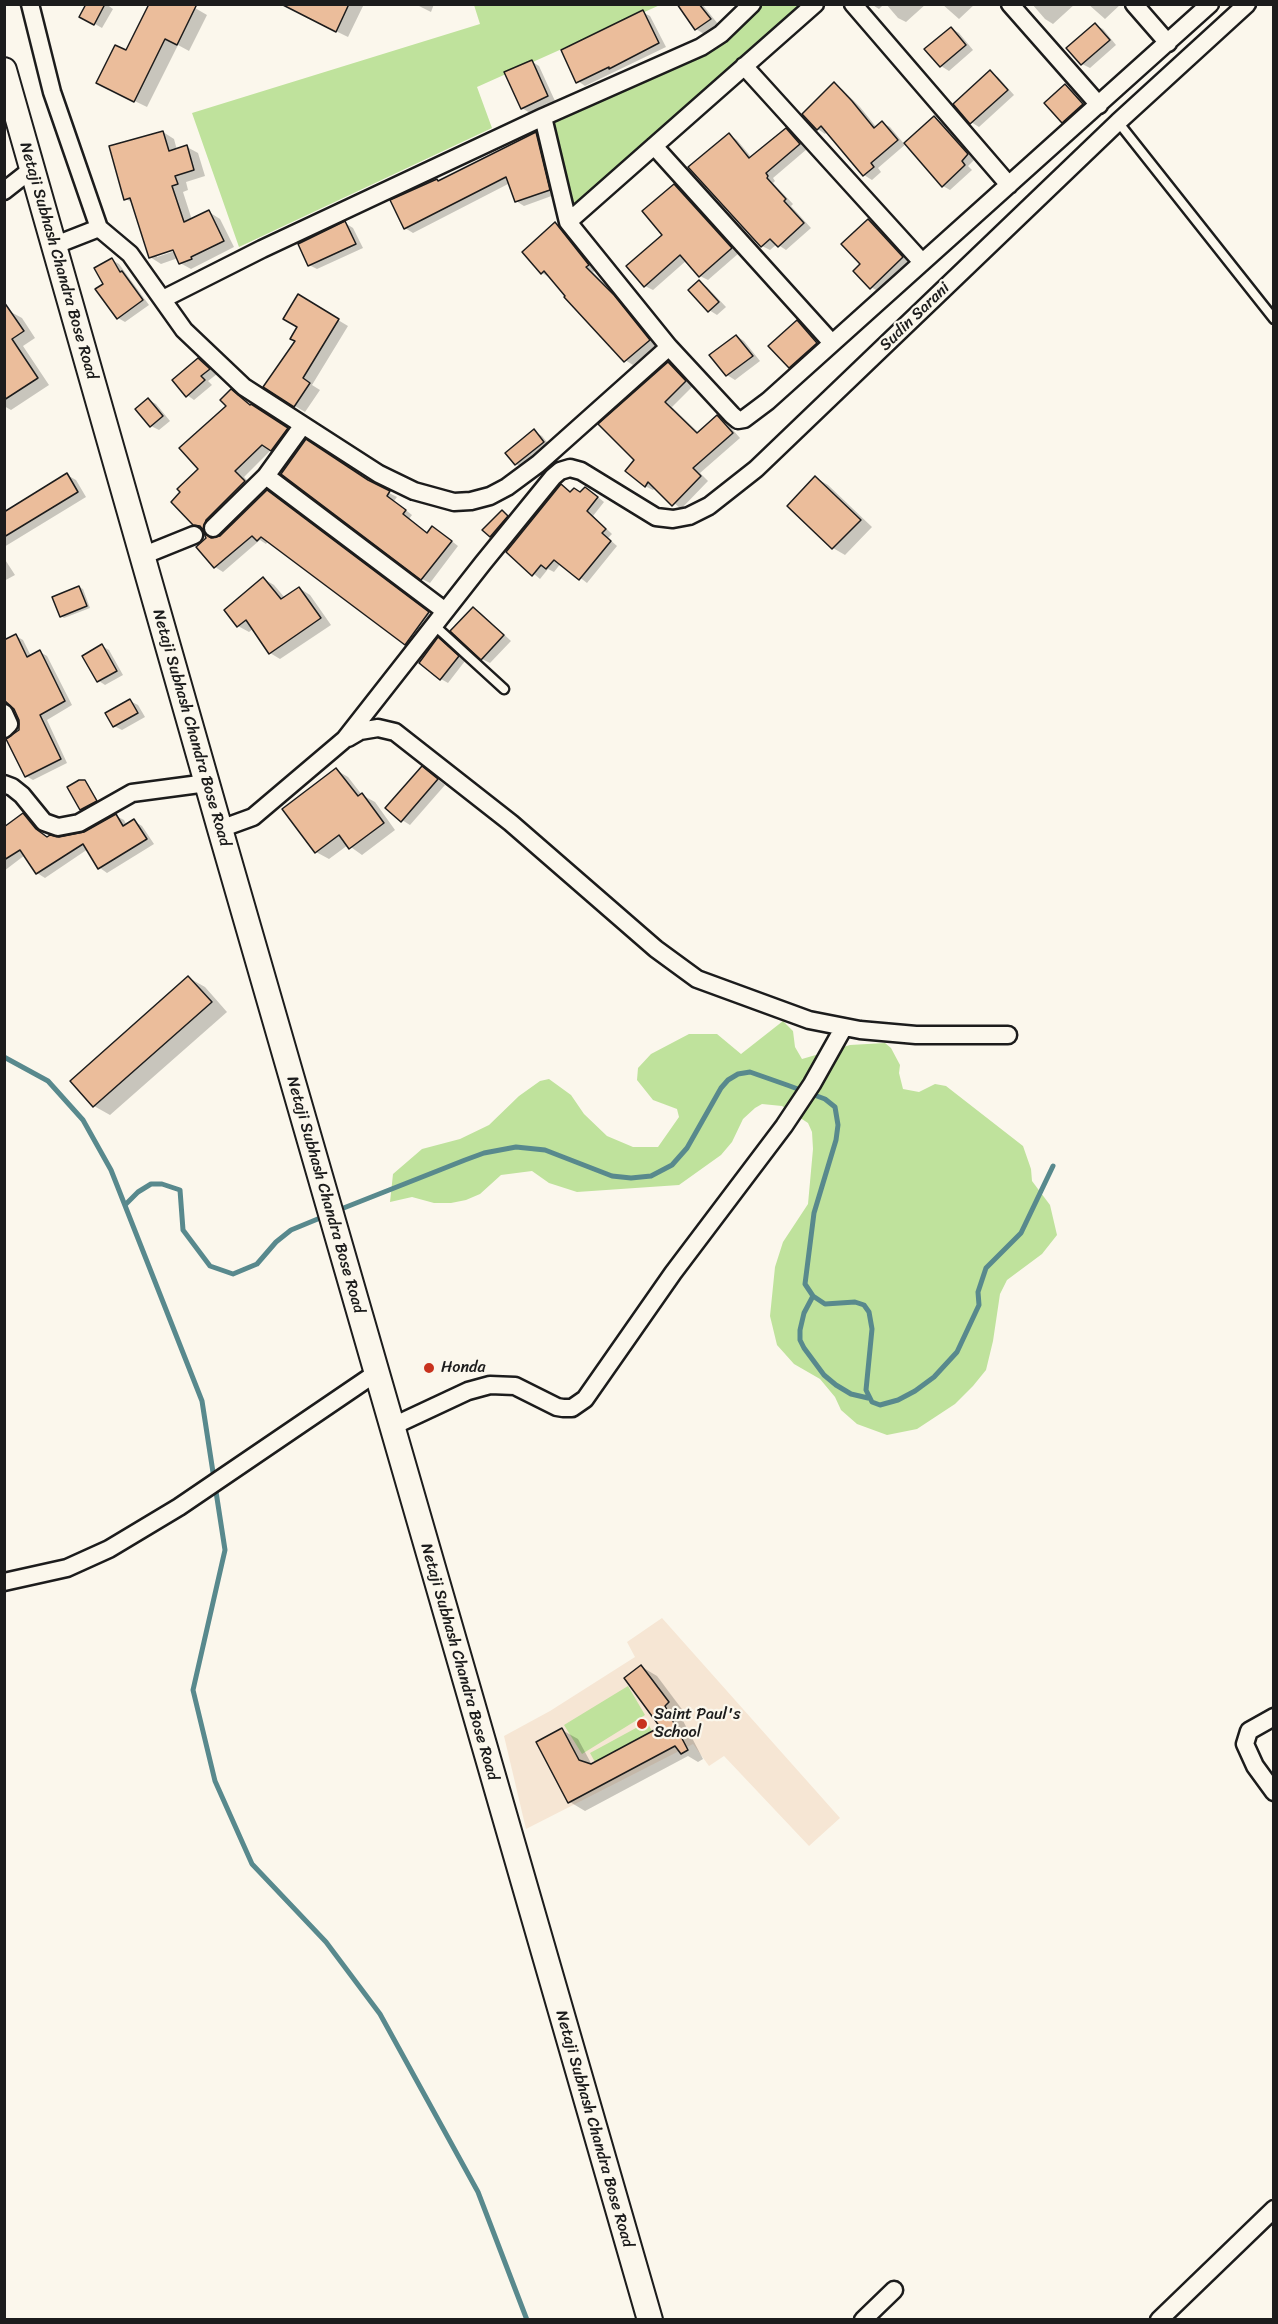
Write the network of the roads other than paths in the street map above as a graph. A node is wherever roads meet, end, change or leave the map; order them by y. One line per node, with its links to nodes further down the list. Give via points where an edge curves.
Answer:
1 (30, 4): 20 (street, via 52,93)
2 (752, 4): 13 (street, via 709,43)
3 (815, 4): 10 (street)
4 (853, 4): 17 (street)
5 (1010, 4): 12 (street)
6 (1134, 4): 9 (street)
7 (1210, 4): 9 (street)
8 (1247, 4): 14 (street, Sudin Sarani)
9 (1168, 43): 12 (street)
10 (744, 66): 15 (street); 22 (street)
11 (4, 70): 16 (street, Netaji Subhash Chandra Bose Road)
12 (1098, 106): 14 (street); 17 (street)
13 (543, 117): 19 (street); 23 (street)
14 (1116, 124): 24 (lane); 32 (street, Sudin Sarani, via 756,470 709,506 689,516 656,517 576,469 565,469 553,477)
15 (654, 146): 19 (street); 25 (street)
16 (32, 169): 18 (street); 21 (street, Netaji Subhash Chandra Bose Road)
17 (1009, 185): 22 (street)
18 (4, 191)
19 (568, 222): 26 (street)
20 (99, 228): 21 (street); 23 (street, via 130,254)
21 (53, 246): 31 (street, Netaji Subhash Chandra Bose Road)
22 (922, 262): 25 (street)
23 (163, 299): 27 (street, via 184,330 244,387)
24 (1274, 319)
25 (832, 344): 26 (street, via 753,414 738,420)
26 (669, 347): 27 (street, via 538,464 507,487 471,501 454,502 414,491 379,474)
27 (303, 425): 28 (street)
28 (266, 476): 29 (street); 32 (street)
29 (213, 528)
30 (194, 535): 31 (street)
31 (142, 556): 40 (street, Netaji Subhash Chandra Bose Road)
32 (445, 611): 33 (street)
33 (434, 625): 34 (lane); 35 (street)
34 (504, 689)
35 (368, 710): 38 (street); 39 (street)
36 (4, 713): 37 (street, via 9,724)
37 (4, 729)
38 (395, 732): 39 (street, via 378,728 360,731); 43 (street, via 697,979 809,1020)
39 (345, 740): 42 (street, via 253,817)
40 (207, 783): 41 (street, via 132,794 79,823 58,827 44,822 22,795); 42 (street, Netaji Subhash Chandra Bose Road)
41 (4, 784)
42 (220, 829): 45 (street, Netaji Subhash Chandra Bose Road)
43 (844, 1027): 44 (street, via 916,1035); 46 (street, via 800,1103 585,1399 572,1408 563,1408 515,1386 490,1385)
44 (1008, 1035)
45 (376, 1373): 46 (street, Netaji Subhash Chandra Bose Road); 47 (street, via 179,1507 109,1549 66,1568)
46 (391, 1426): 52 (street, Netaji Subhash Chandra Bose Road)
47 (4, 1582)
48 (1274, 1717): 49 (street, via 1249,1731 1245,1744 1254,1766)
49 (1274, 1792)
50 (1274, 2209): 54 (street)
51 (894, 2290): 53 (street)
52 (650, 2319)
53 (863, 2319)
54 (1159, 2319)

